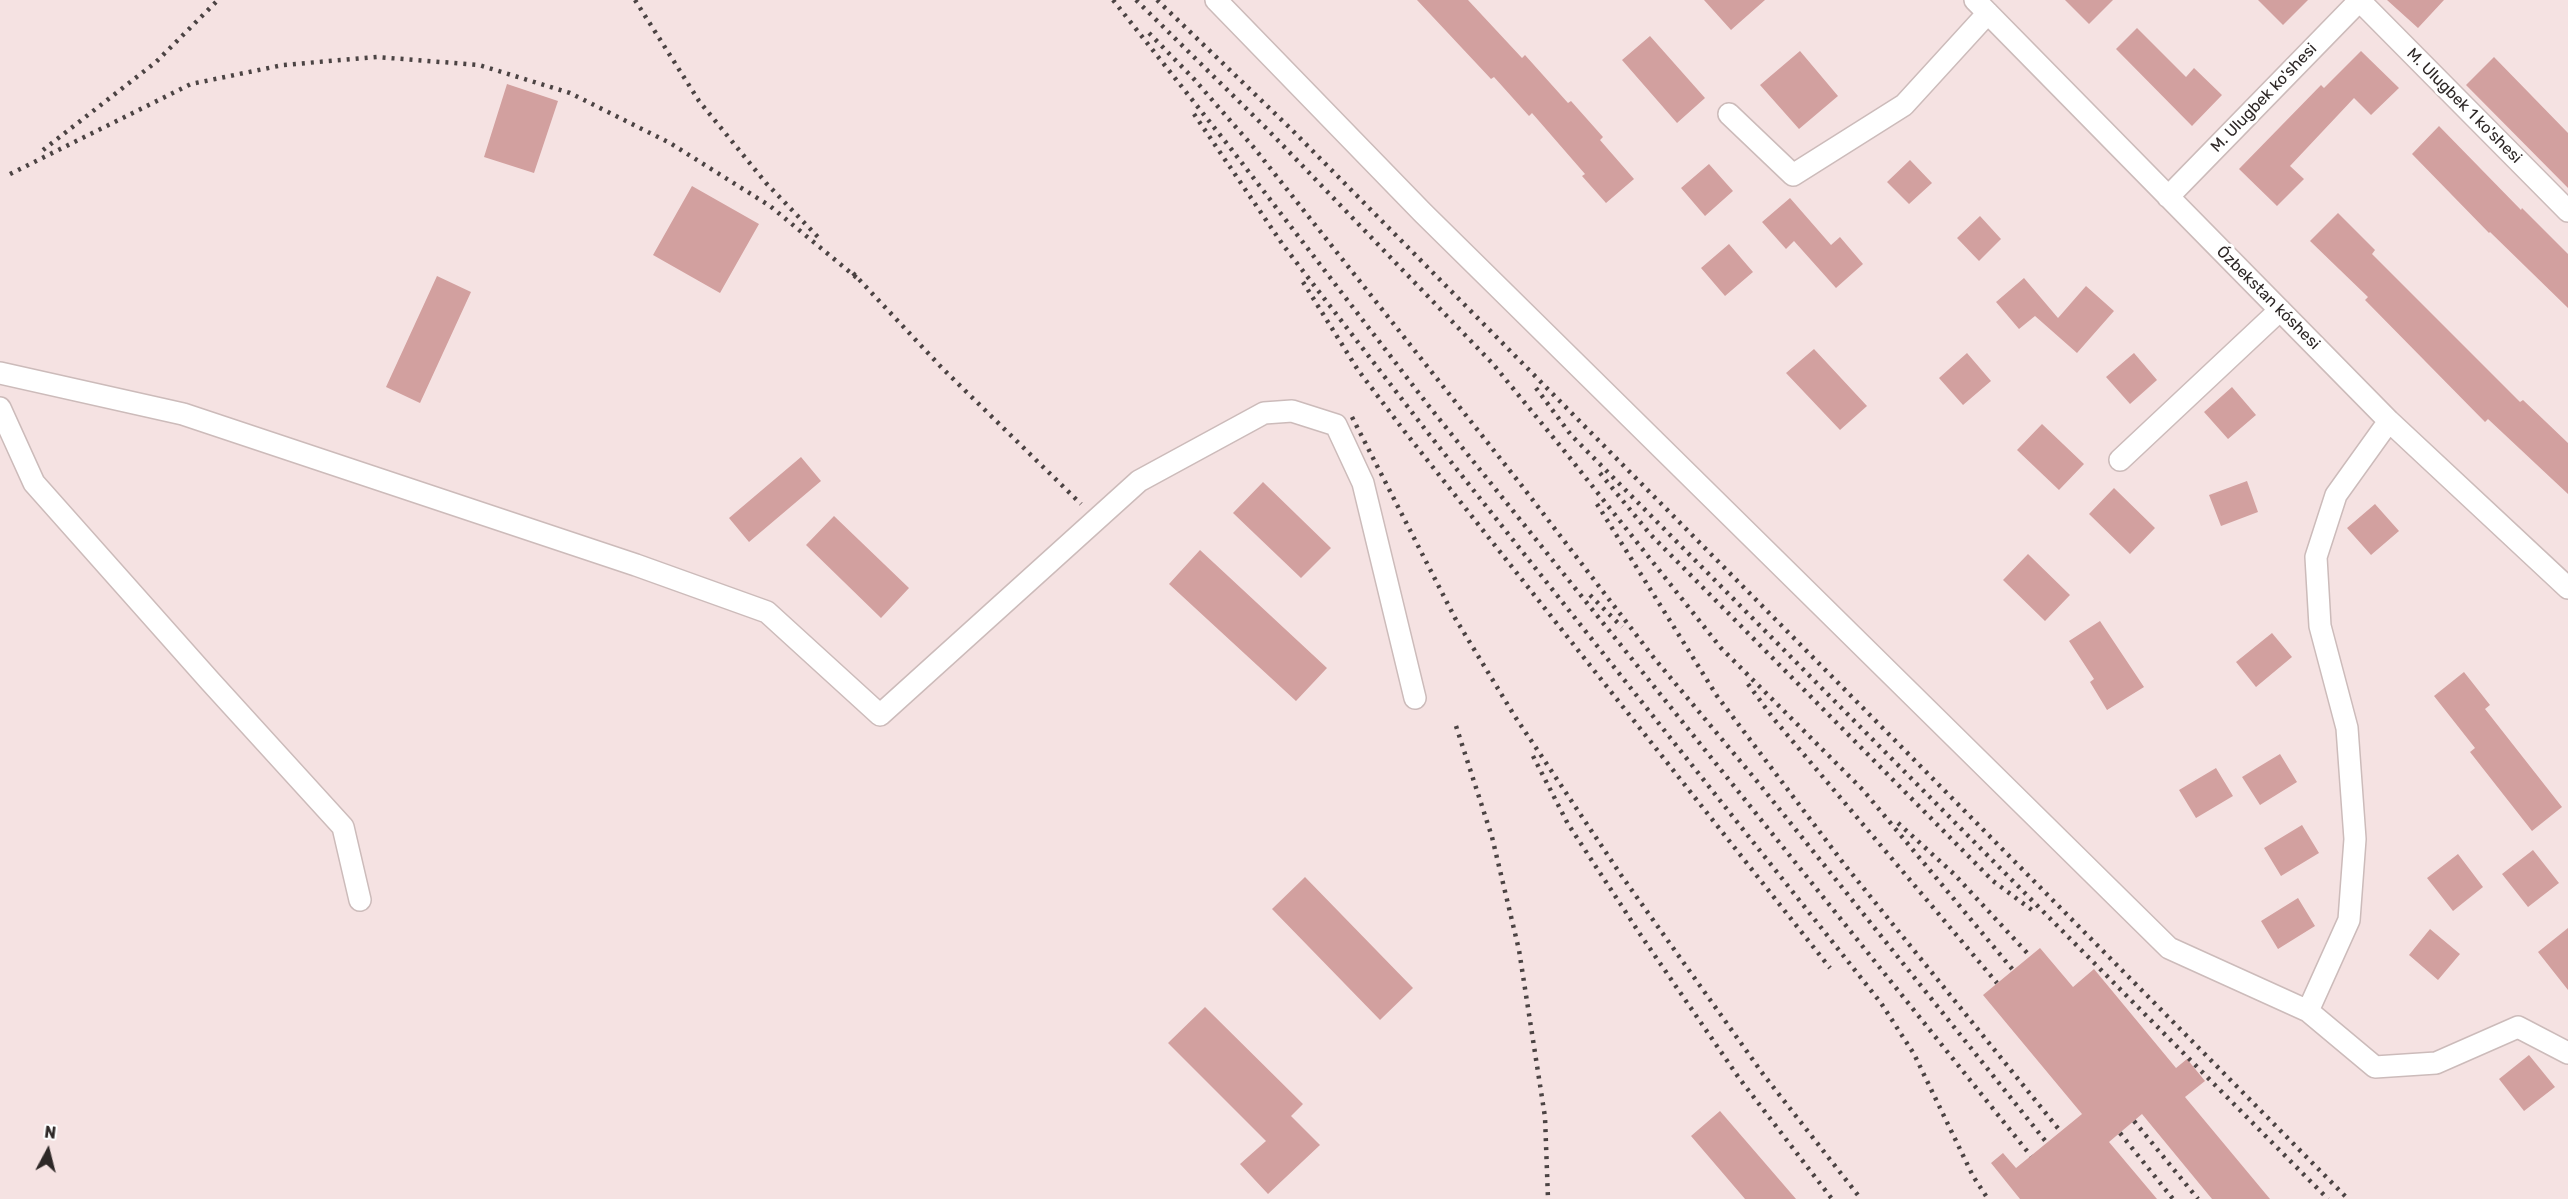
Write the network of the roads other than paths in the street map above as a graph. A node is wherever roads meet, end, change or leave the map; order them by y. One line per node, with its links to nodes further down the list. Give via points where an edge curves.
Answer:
1 (1216, 0): 15 (street, via 1432,221 2169,948)
2 (2360, 0): 5 (street, M. Ulugbek ko'shesi); 6 (street, M. Ulugbek 1 ko'shesi)
3 (1982, 6): 4 (street, via 1904,105 1793,175); 5 (street, Ózbekstan kóshesi)
4 (1729, 114)
5 (2168, 196): 7 (street, Ózbekstan kóshesi)
6 (2568, 211)
7 (2280, 310): 10 (street, Ózbekstan kóshesi); 11 (street)
8 (0, 373): 13 (street, via 183,414 767,612 880,715 1139,481 1264,413 1292,411 1335,425 1363,483)
9 (0, 408): 14 (street, via 34,483 344,827)
10 (2389, 421): 12 (street, Ózbekstan kóshesi); 15 (street, via 2336,495 2316,557 2320,626 2347,728 2355,839 2349,920)
11 (2120, 460)
12 (2568, 588)
13 (1415, 698)
14 (360, 900)
15 (2308, 1011): 16 (street, via 2375,1067 2436,1063 2518,1027)
16 (2568, 1053)

